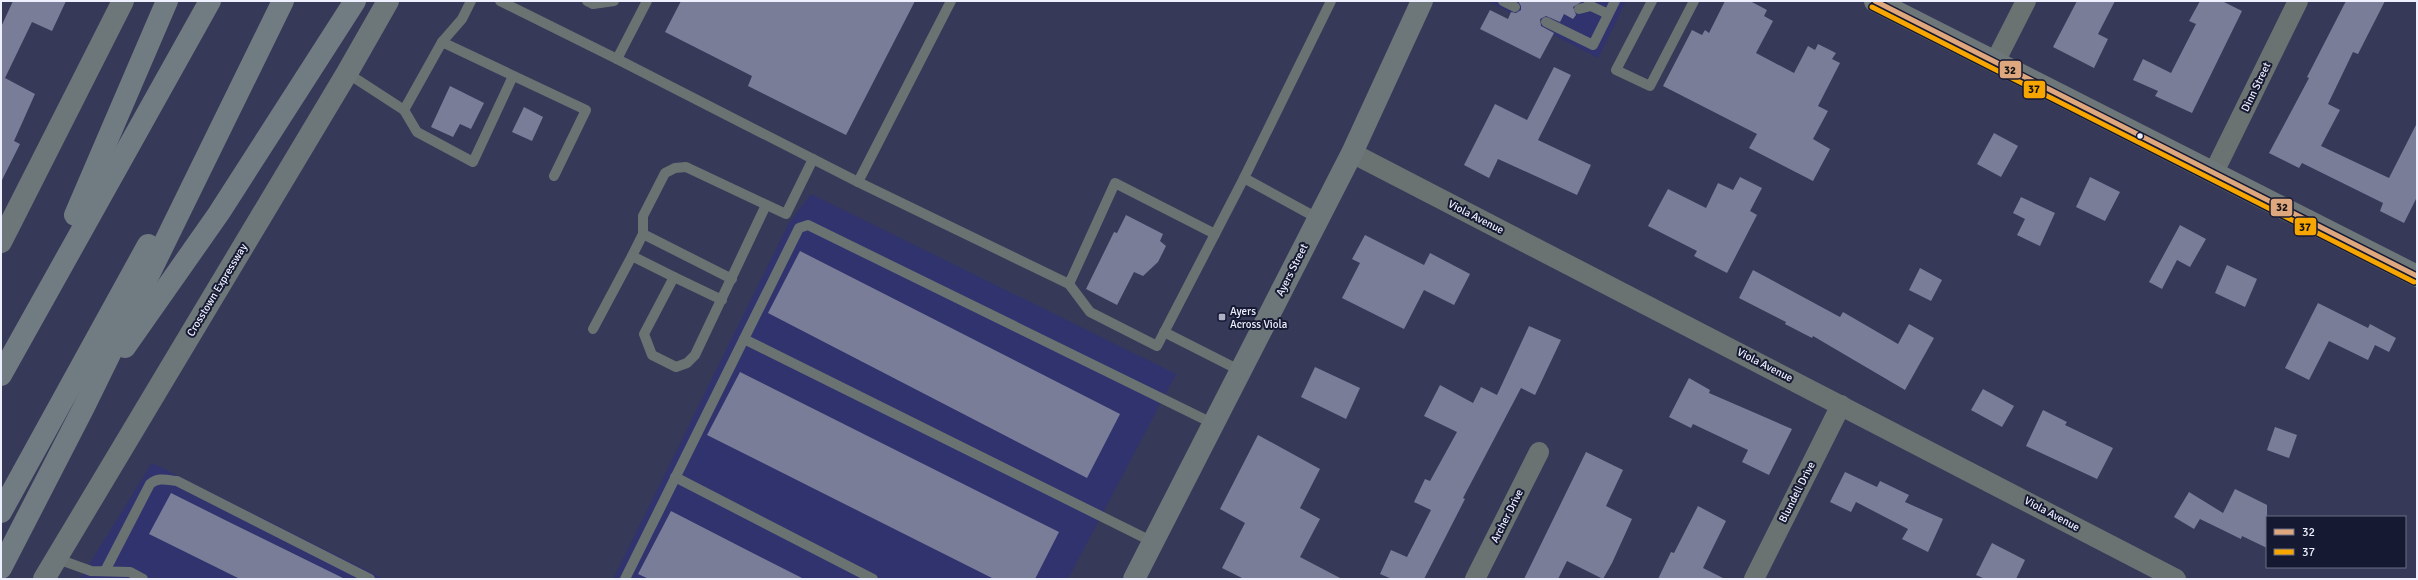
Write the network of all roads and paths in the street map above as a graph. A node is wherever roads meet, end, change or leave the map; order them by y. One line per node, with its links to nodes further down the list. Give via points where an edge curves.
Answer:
1 (123, 1): 43 (main road)
2 (167, 1): 50 (highway)
3 (210, 1): 50 (highway)
4 (282, 1): 57 (highway); 61 (highway)
5 (355, 1): 57 (highway, via 219,212)
6 (388, 1): 30 (main road, Crosstown Expressway)
7 (471, 1): 27 (lane, via 462,19)
8 (500, 1): 28 (lane)
9 (587, 1): 10 (lane, via 593,4)
10 (614, 1)
11 (647, 1): 28 (lane)
12 (951, 1): 38 (lane)
13 (1331, 1): 37 (lane)
14 (1503, 1): 23 (lane)
15 (1615, 1): 25 (lane)
16 (1652, 1): 17 (lane, via 1616,70 1650,86)
17 (1694, 1)
18 (1875, 1): 29 (main road)
19 (2026, 1): 29 (street)
20 (2298, 1): 35 (street, Dinn Street)
21 (1420, 2): 33 (main road, Ayers Street)
22 (1590, 4): 24 (lane); 25 (lane)
23 (1515, 7)
24 (1579, 9)
25 (1608, 14): 26 (lane, via 1593,45)
26 (1546, 22)
27 (442, 42): 31 (lane); 32 (lane)
28 (617, 59): 34 (lane)
29 (1995, 62): 35 (main road)
30 (347, 73): 32 (lane); 63 (main road, Crosstown Expressway)
31 (513, 76): 32 (lane, via 473,162 417,132); 36 (lane, via 586,110)
32 (404, 110)
33 (1352, 154): 40 (main road, Ayers Street); 56 (street, Viola Avenue)
34 (812, 159): 38 (lane); 39 (lane, via 786,214)
35 (2214, 172): 45 (main road)
36 (554, 176)
37 (1244, 178): 40 (lane); 42 (lane)
38 (858, 182): 48 (lane)
39 (766, 205): 41 (lane, via 686,167 675,168 665,173 643,216); 47 (lane)
40 (1319, 219): 54 (main road, Ayers Street)
41 (643, 234): 44 (lane); 47 (lane)
42 (1215, 234): 48 (lane, via 1115,182); 52 (lane)
43 (1, 242)
44 (632, 256): 46 (lane); 51 (lane)
45 (2417, 276)
46 (674, 277): 49 (lane); 49 (lane, via 644,334 652,355 676,367 695,355)
47 (732, 279): 49 (lane)
48 (1069, 284): 52 (lane, via 1090,312 1157,346)
49 (722, 300)
50 (32, 318): 55 (highway)
51 (593, 329)
52 (1164, 332): 54 (lane)
53 (744, 339): 58 (lane, via 799,228 808,225); 60 (lane); 62 (lane)
54 (1241, 371): 58 (main road, Ayers Street)
55 (1, 375)
56 (1841, 404): 73 (street, Blundell Drive); 74 (street, Viola Avenue)
57 (84, 408): 64 (highway)
58 (1214, 424): 62 (main road, Ayers Street)
59 (1539, 452): 72 (street, Archer Drive)
60 (675, 477): 69 (lane); 70 (lane)
61 (1, 512)
62 (1153, 542): 71 (main road, Ayers Street)
63 (55, 558): 65 (lane, via 91,571); 66 (main road, Crosstown Expressway)
64 (1, 568)
65 (105, 571): 67 (lane, via 130,572); 68 (lane, via 150,484 162,479 177,480)
66 (44, 579)
67 (143, 579)
68 (370, 579)
69 (625, 579)
70 (873, 579)
71 (1134, 579)
72 (1475, 579)
73 (1754, 579)
74 (2176, 579)

